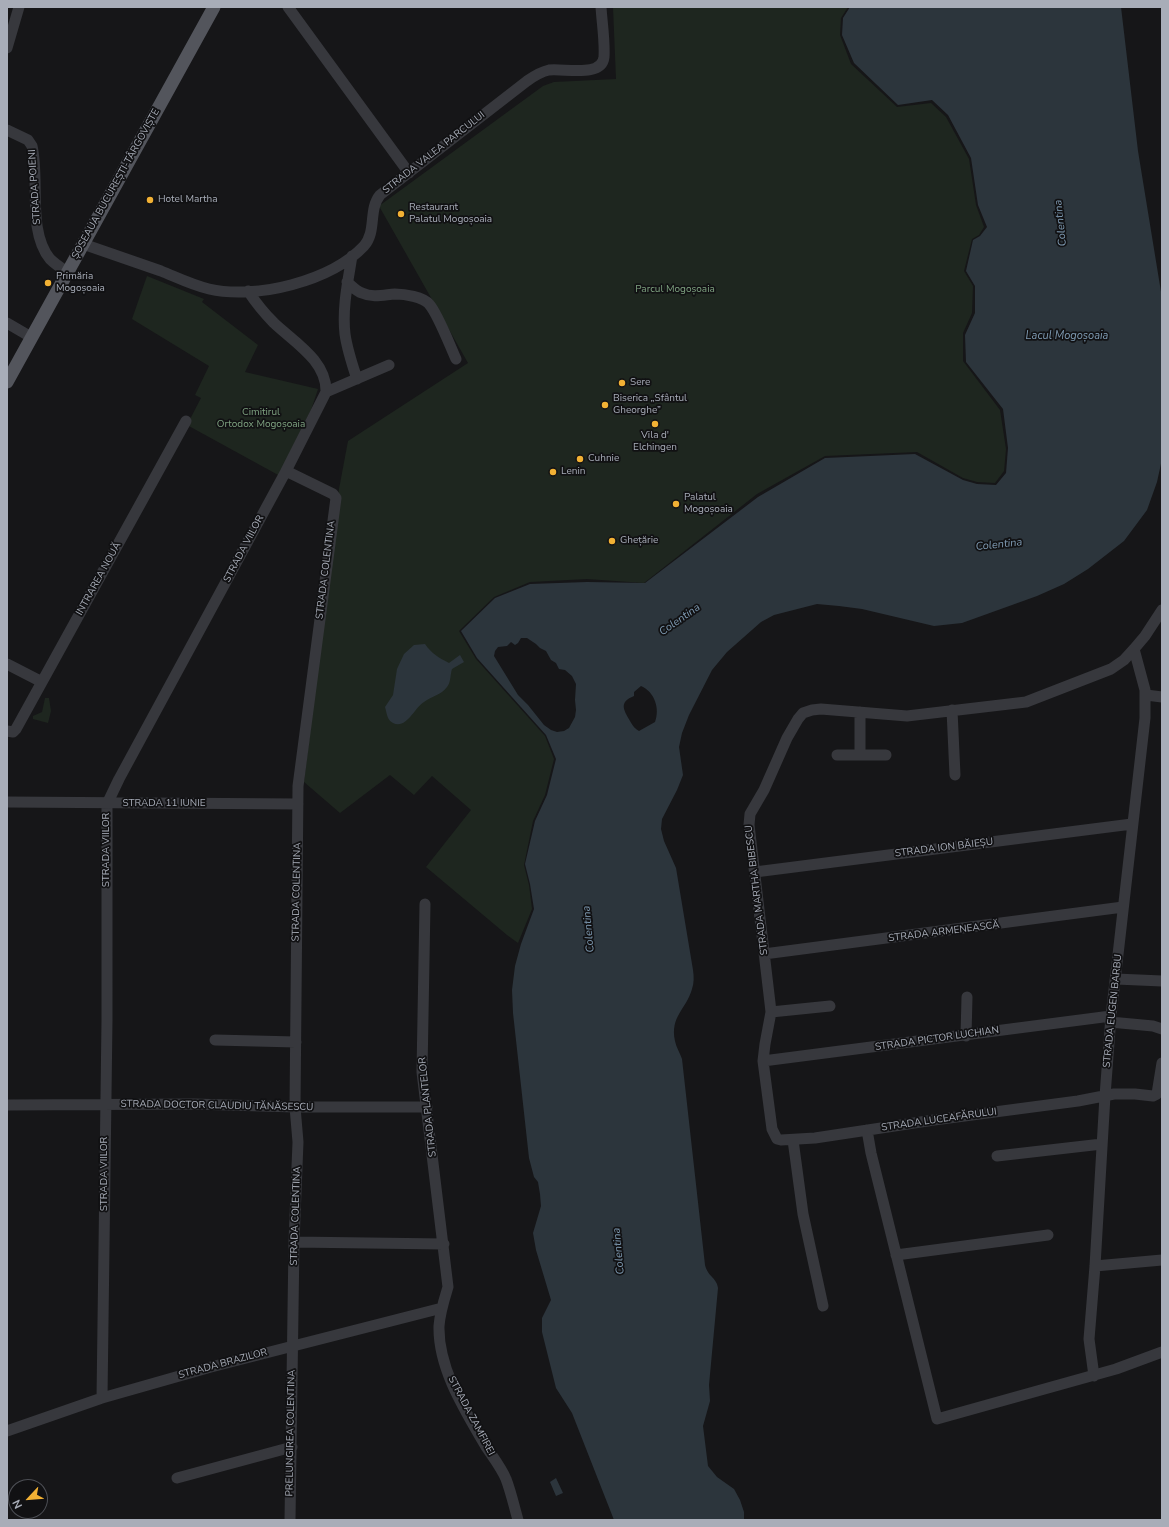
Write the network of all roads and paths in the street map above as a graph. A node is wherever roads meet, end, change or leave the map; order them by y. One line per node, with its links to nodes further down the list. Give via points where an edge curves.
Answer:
1 (19, 7): 5 (street)
2 (214, 7): 8 (main road, ȘOSEAUA BUCUREȘTI-TÂRGOVIȘTE)
3 (288, 7): 7 (street)
4 (601, 7): 7 (street, STRADA VALEA PARCULUI, via 604,57 600,67 593,70 549,70 534,76)
5 (7, 48)
6 (7, 130): 10 (street, STRADA POIENI, via 28,140 32,146 38,230 51,260)
7 (409, 173): 9 (street, STRADA VALEA PARCULUI, via 376,199 370,237)
8 (83, 244): 10 (main road, ȘOSEAUA BUCUREȘTI-TÂRGOVIȘTE); 12 (street, STRADA VALEA PARCULUI, via 209,289)
9 (352, 256): 11 (street); 12 (street, STRADA VALEA PARCULUI, via 315,278)
10 (67, 272): 14 (main road, ȘOSEAUA BUCUREȘTI-TÂRGOVIȘTE)
11 (347, 282): 15 (street, via 369,295 395,294 424,299 432,308); 17 (street, via 344,320)
12 (248, 292): 19 (street, via 273,322 312,357 325,379)
13 (7, 323): 14 (street)
14 (32, 337): 18 (main road, ȘOSEAUA BUCUREȘTI-TÂRGOVIȘTE)
15 (456, 359)
16 (389, 365): 17 (street)
17 (357, 379): 19 (street)
18 (7, 382)
19 (326, 392): 21 (street, STRADA VIILOR)
20 (186, 420): 25 (street, INTRAREA NOUĂ)
21 (286, 471): 36 (street, STRADA VIILOR); 37 (street, STRADA COLENTINA, via 333,494 336,498 298,786)
22 (1162, 610): 23 (street, STRADA MARTHA BIBESCU)
23 (1134, 649): 26 (street, STRADA EUGEN BARBU); 28 (street, STRADA MARTHA BIBESCU, via 1111,669 1026,702)
24 (7, 664): 25 (street)
25 (42, 682): 30 (street, INTRAREA NOUĂ, via 16,729 13,732)
26 (1146, 695): 27 (street); 38 (street, STRADA EUGEN BARBU)
27 (1162, 697)
28 (952, 710): 29 (street, STRADA MARTHA BIBESCU, via 906,716); 34 (street)
29 (860, 712): 32 (street); 39 (street, STRADA MARTHA BIBESCU, via 812,710 803,713 798,719 748,820)
30 (7, 730)
31 (837, 754): 32 (street)
32 (860, 754): 33 (street)
33 (886, 755)
34 (955, 775)
35 (7, 802): 36 (street, STRADA 11 IUNIE)
36 (107, 804): 37 (street, STRADA 11 IUNIE); 56 (street, STRADA VIILOR)
37 (298, 804): 52 (street, STRADA COLENTINA)
38 (1132, 824): 39 (street, STRADA ION BĂIEȘU); 41 (street, STRADA EUGEN BARBU)
39 (755, 872): 42 (street, STRADA MARTHA BIBESCU)
40 (425, 904): 59 (street, STRADA PLANTELOR, via 422,1072)
41 (1123, 907): 42 (street, STRADA ARMENEASCĂ); 43 (street, STRADA EUGEN BARBU)
42 (764, 954): 47 (street, STRADA MARTHA BIBESCU)
43 (1116, 980): 44 (street); 48 (street, STRADA EUGEN BARBU)
44 (1162, 981)
45 (967, 997): 50 (street)
46 (830, 1006): 47 (street)
47 (771, 1012): 53 (street, STRADA MARTHA BIBESCU)
48 (1111, 1019): 49 (street, STRADA PICTOR LUCHIAN); 50 (street, STRADA PICTOR LUCHIAN); 55 (street, STRADA EUGEN BARBU)
49 (1162, 1029)
50 (966, 1036): 53 (street, STRADA PICTOR LUCHIAN)
51 (216, 1040): 52 (street)
52 (296, 1042): 58 (street, STRADA COLENTINA)
53 (763, 1062): 61 (street, STRADA MARTHA BIBESCU)
54 (1162, 1063): 55 (street, STRADA LUCEAFĂRULUI, via 1156,1096)
55 (1104, 1096): 60 (street, STRADA LUCEAFĂRULUI); 63 (street, STRADA EUGEN BARBU)
56 (106, 1104): 57 (street, STRADA DOCTOR CLAUDIU TĂNĂSESCU); 58 (street, STRADA DOCTOR CLAUDIU TĂNĂSESCU); 76 (street, STRADA VIILOR)
57 (7, 1105)
58 (295, 1107): 59 (street, STRADA DOCTOR CLAUDIU TĂNĂSESCU); 66 (street, STRADA COLENTINA, via 298,1142)
59 (427, 1107): 67 (street, STRADA PLANTELOR)
60 (867, 1130): 62 (street, STRADA LUCEAFĂRULUI); 68 (street)
61 (775, 1137): 62 (street, STRADA LUCEAFĂRULUI)
62 (794, 1140): 71 (street, via 803,1214)
63 (1102, 1144): 64 (street); 70 (street, STRADA EUGEN BARBU)
64 (997, 1156)
65 (1048, 1235): 68 (street)
66 (294, 1242): 67 (street); 73 (street, STRADA COLENTINA)
67 (444, 1244): 72 (street, STRADA PLANTELOR, via 448,1287)
68 (896, 1255): 75 (street, via 937,1419)
69 (1162, 1260): 70 (street)
70 (1095, 1266): 75 (street, STRADA EUGEN BARBU, via 1089,1339)
71 (823, 1306)
72 (442, 1308): 73 (street, STRADA BRAZILOR); 81 (street, STRADA ZAMFIREI, via 439,1327 446,1370 453,1387 506,1478)
73 (293, 1345): 76 (street, STRADA BRAZILOR); 78 (street, PRELUNGIREA COLENTINA)
74 (1162, 1352): 75 (street)
75 (1094, 1376)
76 (102, 1398): 77 (street, STRADA BRAZILOR)
77 (7, 1431)
78 (292, 1447): 79 (street); 80 (street, PRELUNGIREA COLENTINA)
79 (177, 1478)
80 (290, 1520)
81 (518, 1520)

